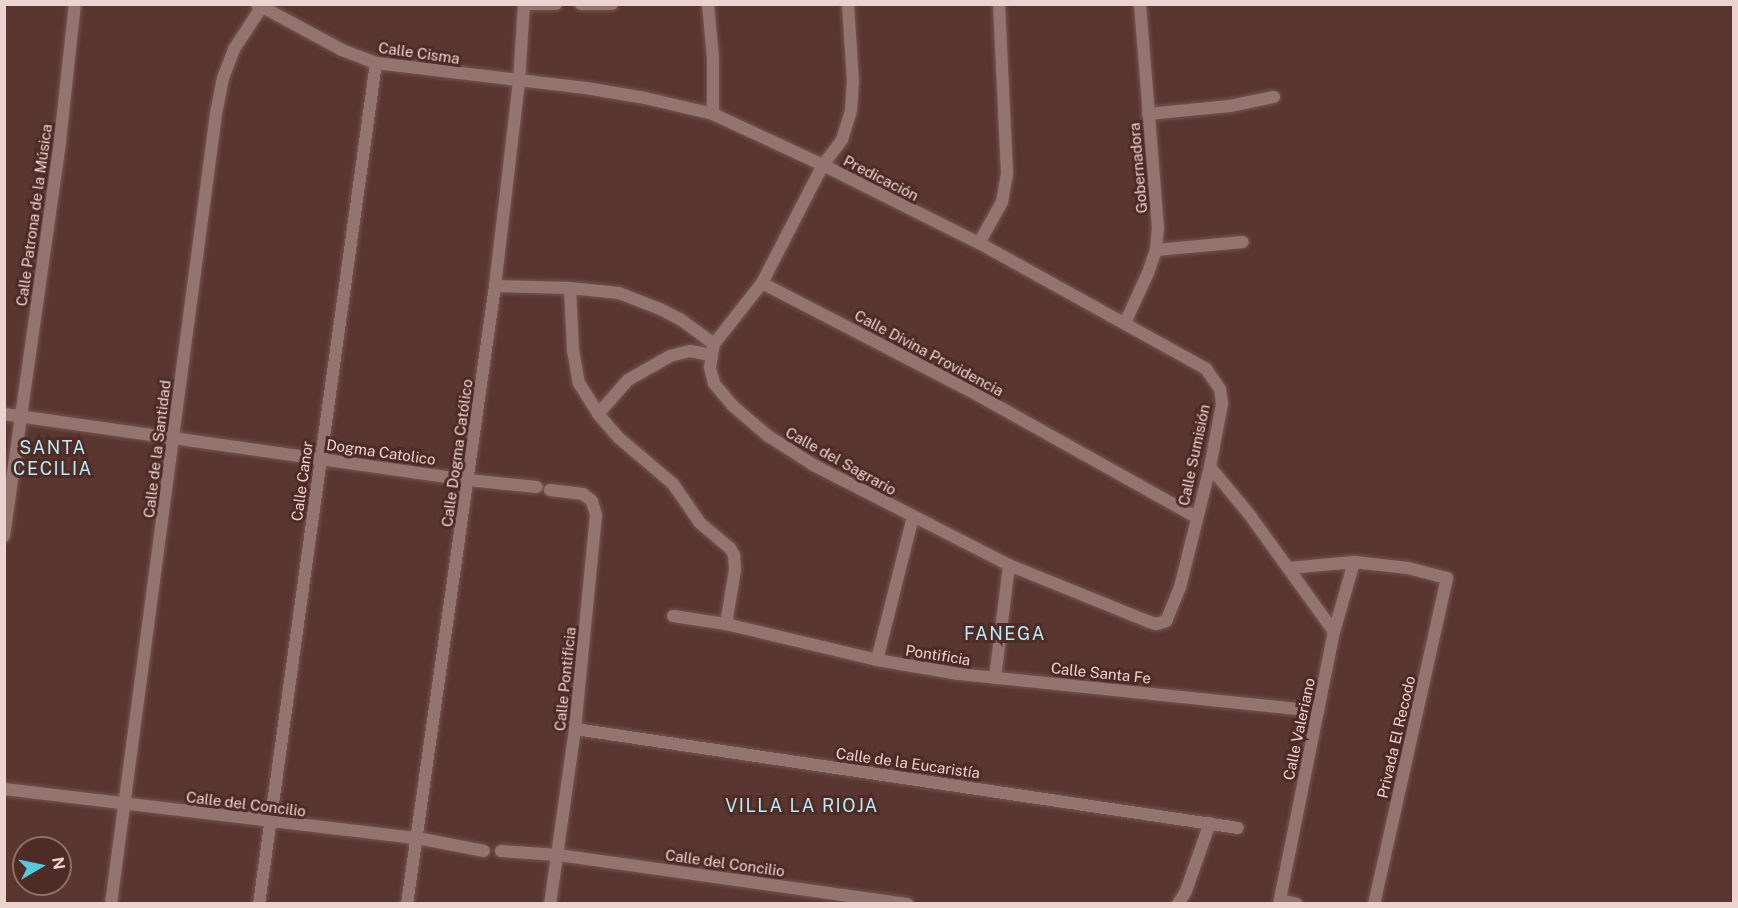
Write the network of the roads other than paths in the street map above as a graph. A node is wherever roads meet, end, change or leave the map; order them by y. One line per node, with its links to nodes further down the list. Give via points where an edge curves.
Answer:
1 (75, 4): 28 (street, Calle Patrona de la Música, via 60,141)
2 (525, 4): 3 (street); 12 (street, Calle Dogma Católico)
3 (556, 4)
4 (582, 4): 5 (street)
5 (612, 4)
6 (708, 4): 14 (street, via 713,58)
7 (848, 4): 16 (street, via 851,110 842,140)
8 (999, 4): 18 (street, via 1007,173 1002,201)
9 (1140, 4): 15 (street, Gobernadora)
10 (259, 6): 11 (street, Calle Cisma, via 342,50); 29 (street, Calle de la Santidad, via 223,78)
11 (376, 63): 12 (street, Calle Cisma); 30 (street, Calle Canor)
12 (519, 81): 14 (street, Predicación, via 645,98); 21 (street, Calle Dogma Católico)
13 (1274, 97): 15 (street, via 1230,106)
14 (712, 114): 16 (street, Predicación)
15 (1148, 114): 19 (street, Gobernadora, via 1158,228)
16 (823, 165): 18 (street, Predicación); 20 (street)
17 (1244, 242): 19 (street)
18 (979, 243): 23 (street, Predicación)
19 (1156, 250): 23 (street, Gobernadora)
20 (762, 283): 24 (street); 36 (street, Calle Divina Providencia, via 987,399)
21 (495, 286): 22 (street); 32 (street, Calle Dogma Católico)
22 (570, 288): 24 (street, via 619,293 660,309 680,319); 27 (street, via 579,383)
23 (1125, 323): 25 (street, Predicación)
24 (713, 350): 27 (street, via 670,356 628,380); 35 (street, Calle del Sagrario, via 714,383 733,406 768,436)
25 (1206, 369): 31 (street, Calle Sumisión, via 1220,389 1222,404)
26 (4, 414): 28 (street, Dogma Catolico)
27 (598, 414): 43 (street, via 619,438 673,484 700,523 730,548 736,562)
28 (20, 417): 29 (street, Dogma Catolico); 37 (street, Calle Patrona de la Música)
29 (173, 438): 30 (street, Dogma Catolico); 50 (street, Calle de la Santidad)
30 (320, 459): 32 (street, Dogma Catolico); 51 (street, Calle Canor)
31 (1210, 467): 36 (street, Calle Sumisión); 40 (street)
32 (468, 480): 33 (street); 54 (street, Calle Dogma Católico)
33 (537, 487)
34 (550, 490): 48 (street, Calle Pontificia, via 583,494 592,501 596,515)
35 (913, 517): 39 (street, Calle del Sagrario); 45 (street)
36 (1196, 517): 42 (street, Calle Sumisión)
37 (4, 536)
38 (1354, 562): 40 (street); 44 (street, Calle Valeriano); 66 (street, Privada El Recodo, via 1408,568 1447,578)
39 (1009, 565): 42 (street, Calle del Sagrario, via 1147,621 1162,623); 46 (street)
40 (1289, 568): 44 (street)
41 (673, 616): 43 (street)
42 (1170, 617)
43 (726, 624): 45 (street)
44 (1334, 632): 47 (street, Calle Valeriano)
45 (877, 660): 46 (street, Pontificia)
46 (995, 678): 47 (street, Calle Santa Fe)
47 (1318, 711): 58 (street, Calle Valeriano)
48 (575, 729): 52 (street, Calle de la Eucaristía); 57 (street, Calle Pontificia)
49 (4, 789): 50 (street, Calle del Concilio)
50 (126, 804): 51 (street, Calle del Concilio); 59 (street, Calle de la Santidad)
51 (271, 823): 54 (street, Calle del Concilio); 60 (street, Calle Canor)
52 (1210, 823): 53 (street, Calle de la Eucaristía); 64 (street)
53 (1238, 828)
54 (417, 838): 55 (street, Calle del Concilio); 61 (street, Calle Dogma Católico)
55 (484, 851)
56 (501, 851): 57 (street, Calle del Concilio)
57 (558, 855): 62 (street, Calle Pontificia); 63 (street, Calle del Concilio)
58 (1279, 902): 65 (street)
59 (111, 903)
60 (259, 903)
61 (407, 903)
62 (550, 903)
63 (908, 903)
64 (1178, 903)
65 (1297, 903)
66 (1374, 903)

